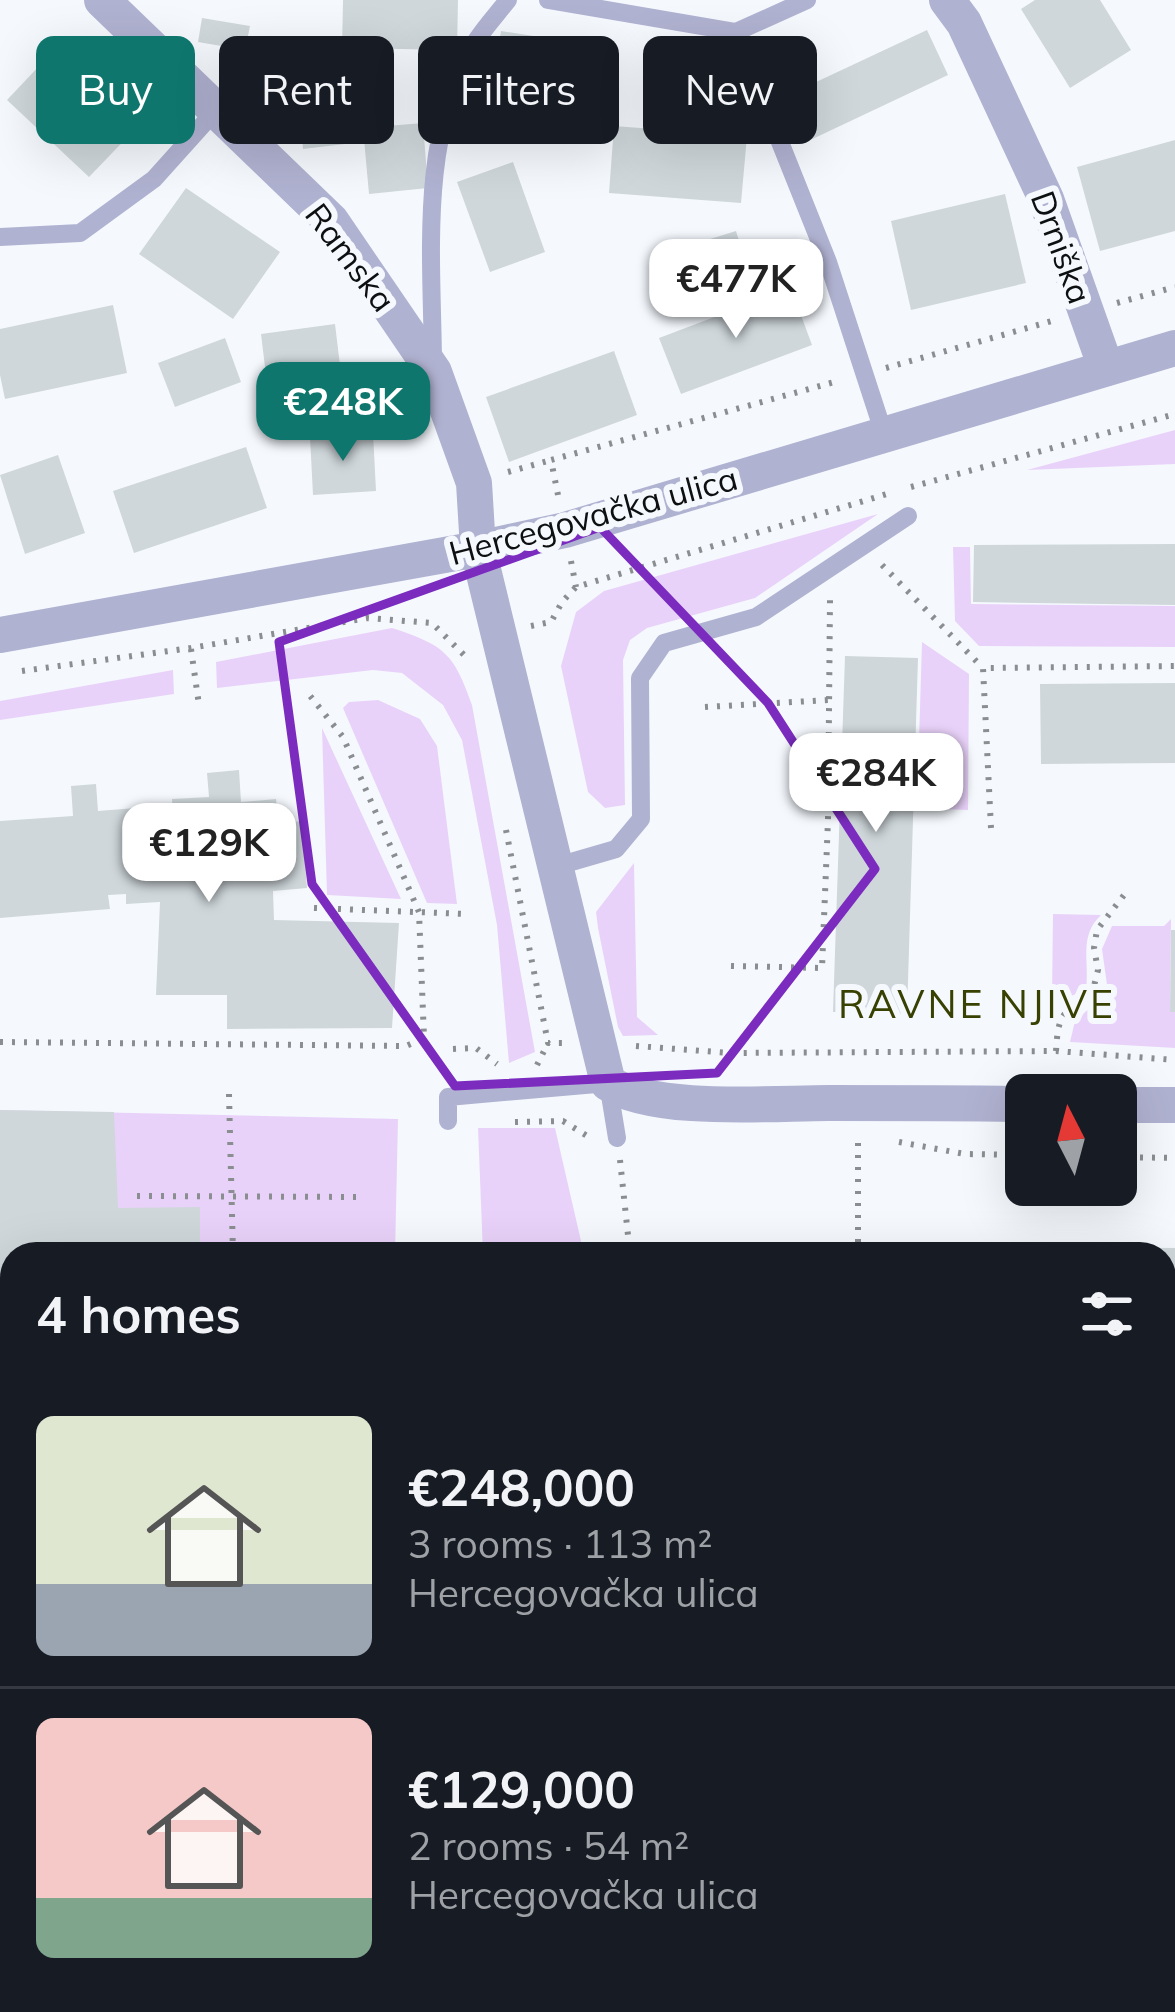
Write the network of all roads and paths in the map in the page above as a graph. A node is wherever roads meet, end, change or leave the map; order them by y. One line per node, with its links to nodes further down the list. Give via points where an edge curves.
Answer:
1 (102, 0): 7 (street, Ramska)
2 (508, 0): 13 (lane, Ramska, via 474,44 446,111 431,204)
3 (548, 0): 6 (lane)
4 (807, 0): 6 (lane)
5 (947, 0): 10 (street, Drniška, via 1046,199)
6 (736, 32): 14 (lane)
7 (216, 110): 8 (lane, via 154,179 80,233); 13 (street, Ramska, via 331,221)
8 (0, 237)
9 (1175, 287): 10 (path)
10 (1086, 312): 12 (street, Drniška); 14 (path)
11 (1175, 348): 12 (street, Hercegovačka ulica)
12 (1106, 368): 16 (street, Hercegovačka ulica)
13 (434, 372): 18 (street, Ramska)
14 (864, 374): 16 (lane); 17 (path)
15 (1175, 414): 25 (path, via 576,587 551,622)
16 (884, 434): 20 (street, Hercegovačka ulica)
17 (550, 460): 18 (path); 20 (path)
18 (474, 483): 22 (street, Ramska)
19 (908, 515): 21 (lane)
20 (565, 530): 22 (street, Hercegovačka ulica)
21 (862, 546): 23 (lane); 28 (path)
22 (478, 549): 24 (street, Hercegovačka ulica); 25 (street, Ramska)
23 (830, 567): 30 (path); 34 (lane, via 756,617 664,643 640,678 641,819 616,849)
24 (186, 604): 26 (street, Hercegovačka ulica); 31 (path)
25 (498, 632): 34 (street, Ramska)
26 (0, 635)
27 (1175, 666): 28 (path)
28 (983, 668): 33 (path)
29 (307, 692): 37 (path, via 343,737)
30 (829, 700): 32 (path); 39 (path, via 822,968)
31 (199, 705)
32 (705, 707)
33 (991, 828)
34 (554, 867): 46 (street, Ramska)
35 (1124, 896): 42 (path, via 1096,930 1090,998 1067,1006)
36 (314, 908): 37 (path)
37 (419, 912): 38 (path); 40 (path, via 424,1038 406,1046)
38 (467, 914)
39 (731, 966)
40 (0, 1042)
41 (453, 1049): 45 (path, via 476,1048)
42 (1056, 1051)
43 (536, 1062): 44 (path)
44 (522, 1065)
45 (509, 1068)
46 (608, 1083): 48 (street, via 647,1099); 51 (lane, via 448,1097); 53 (lane)
47 (229, 1094): 57 (path)
48 (1005, 1104)
49 (1137, 1105): 50 (street)
50 (1175, 1105)
51 (448, 1121)
52 (858, 1138): 59 (path)
53 (618, 1145): 61 (path)
54 (1137, 1157): 55 (path)
55 (1175, 1158)
56 (136, 1196): 57 (path)
57 (232, 1197): 58 (path); 60 (path)
58 (357, 1197)
59 (858, 1238): 62 (path); 63 (path)
60 (233, 1242)
61 (629, 1242)
62 (858, 1242)
63 (861, 1242)

